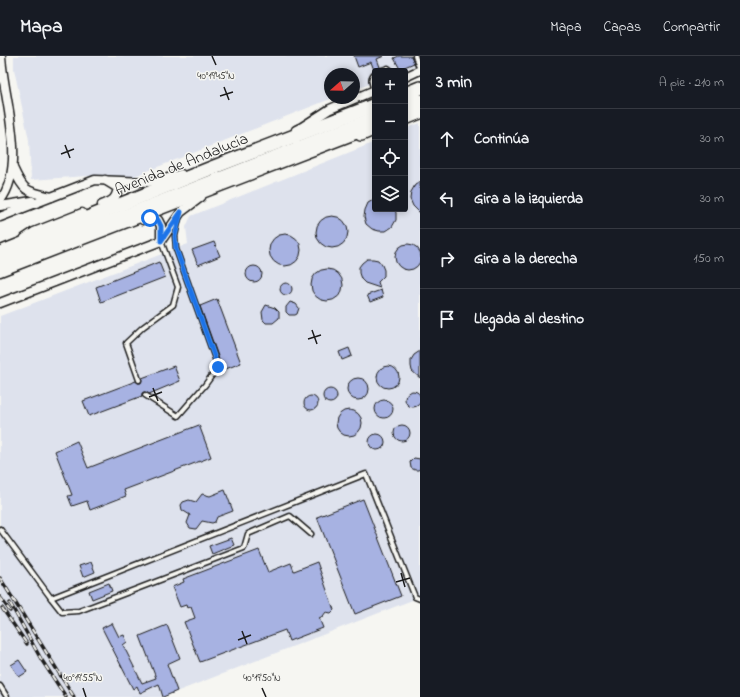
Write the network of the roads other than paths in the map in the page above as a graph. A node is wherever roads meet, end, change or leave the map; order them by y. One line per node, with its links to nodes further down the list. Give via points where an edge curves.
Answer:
1 (1, 56): 3 (street)
2 (415, 56): 4 (lane)
3 (1, 69): 20 (street, via 11,125)
4 (420, 70): 5 (street)
5 (408, 76)
6 (420, 88): 8 (main road)
7 (372, 91): 15 (street, via 330,109)
8 (408, 93)
9 (420, 101): 10 (main road)
10 (408, 105)
11 (372, 106): 18 (main road, Avenida de Andalucía)
12 (420, 110): 13 (highway)
13 (408, 115)
14 (372, 119): 32 (main road, Avenida de Andalucía)
15 (302, 127): 18 (street); 21 (street)
16 (372, 128): 17 (highway)
17 (361, 132): 23 (street)
18 (274, 144): 19 (main road, Avenida de Andalucía)
19 (214, 167): 21 (street); 31 (main road, Avenida de Andalucía)
20 (13, 168): 24 (street, via 26,190); 25 (street, via 7,192)
21 (184, 173): 22 (street, via 148,182)
22 (104, 179): 24 (street); 31 (street, via 118,188 117,195 112,201 34,232)
23 (210, 190): 27 (street); 29 (street)
24 (51, 197): 26 (street); 28 (street)
25 (0, 201)
26 (0, 206)
27 (181, 212): 30 (street); 36 (lane, via 175,236 176,249 218,367 206,386 178,416)
28 (0, 217)
29 (110, 230): 30 (street, via 150,218 158,220 161,226); 33 (street)
30 (161, 241): 34 (street); 35 (lane, via 178,287 173,305 126,343)
31 (2, 252)
32 (0, 265)
33 (0, 272)
34 (0, 303)
35 (139, 380)
36 (145, 395)
37 (0, 529): 39 (lane)
38 (311, 534): 39 (lane, via 290,516 248,534 244,548 79,612 62,612)
39 (51, 598): 40 (lane, via 366,474 415,597)
40 (420, 599)
41 (0, 686): 42 (lane)
42 (7, 697)

